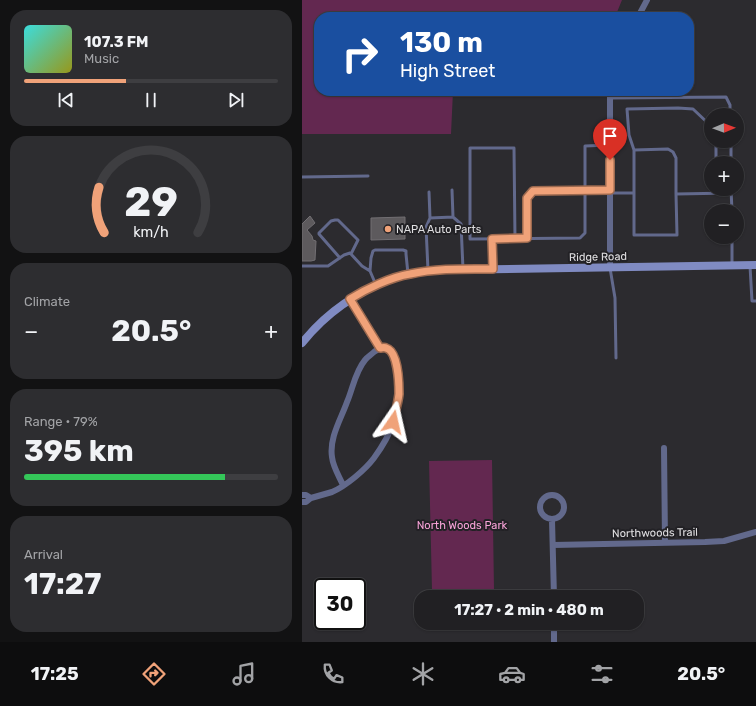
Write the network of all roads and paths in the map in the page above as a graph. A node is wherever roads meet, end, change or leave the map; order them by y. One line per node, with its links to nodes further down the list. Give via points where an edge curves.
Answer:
1 (647, 0): 2 (street)
2 (641, 12)
3 (609, 96): 7 (street)
4 (687, 96): 5 (lane, via 726,97)
5 (730, 108)
6 (704, 120): 8 (lane, via 693,110 628,109 628,135)
7 (610, 145): 12 (lane, via 585,146); 14 (street)
8 (634, 150): 15 (lane); 17 (lane, via 674,152)
9 (368, 176): 10 (lane)
10 (302, 177)
11 (452, 190): 18 (lane)
12 (585, 191): 14 (lane); 20 (lane, via 533,191 527,198); 20 (lane, via 585,232 580,238)
13 (429, 192): 19 (lane)
14 (610, 192): 15 (lane); 29 (street)
15 (634, 193): 17 (lane, via 634,235 677,235)
16 (704, 193): 17 (lane)
17 (676, 194)
18 (453, 216): 19 (lane); 30 (lane, via 461,224)
19 (430, 218): 33 (lane, via 426,227)
20 (527, 238): 22 (lane)
21 (492, 239): 22 (lane); 22 (lane, via 470,239 470,148 514,148); 31 (lane)
22 (515, 239)
23 (732, 244): 27 (lane)
24 (351, 254): 25 (lane); 25 (lane, via 358,240 338,220 331,221 319,234); 32 (lane)
25 (340, 258): 26 (lane, via 328,266)
26 (302, 266)
27 (732, 266): 28 (main road, Ridge Road); 29 (main road, Ridge Road)
28 (753, 266): 37 (lane, via 752,301)
29 (610, 268): 31 (main road, Ridge Road); 40 (lane, via 615,298)
30 (463, 269): 31 (main road, Ridge Road); 33 (main road, Ridge Road)
31 (493, 269)
32 (370, 271): 34 (lane, via 373,251 403,250 406,251); 35 (lane)
33 (428, 271): 34 (main road, Ridge Road)
34 (408, 274): 35 (main road, Ridge Road)
35 (376, 285): 36 (main road, Ridge Road)
36 (350, 299): 38 (main road, Ridge Road, via 323,320); 39 (street)
37 (756, 302)
38 (302, 343)
39 (380, 348): 42 (street, via 365,360 357,373 333,441 332,457); 42 (street, via 393,352 396,362 399,394 393,422 387,438 374,458 364,470)
40 (616, 358)
41 (664, 448): 48 (street)
42 (343, 485): 44 (street, via 332,492)
43 (302, 495): 44 (street)
44 (311, 498): 45 (street)
45 (302, 502)
46 (552, 520): 46 (street, via 560,517 564,510 560,498 552,495 543,500 540,507 543,515); 49 (street)
47 (756, 532): 48 (street, Northwoods Trail, via 724,541)
48 (665, 542): 49 (street, Northwoods Trail)
49 (553, 545): 50 (street)
50 (554, 590)
51 (554, 630): 52 (street)
52 (554, 642)

